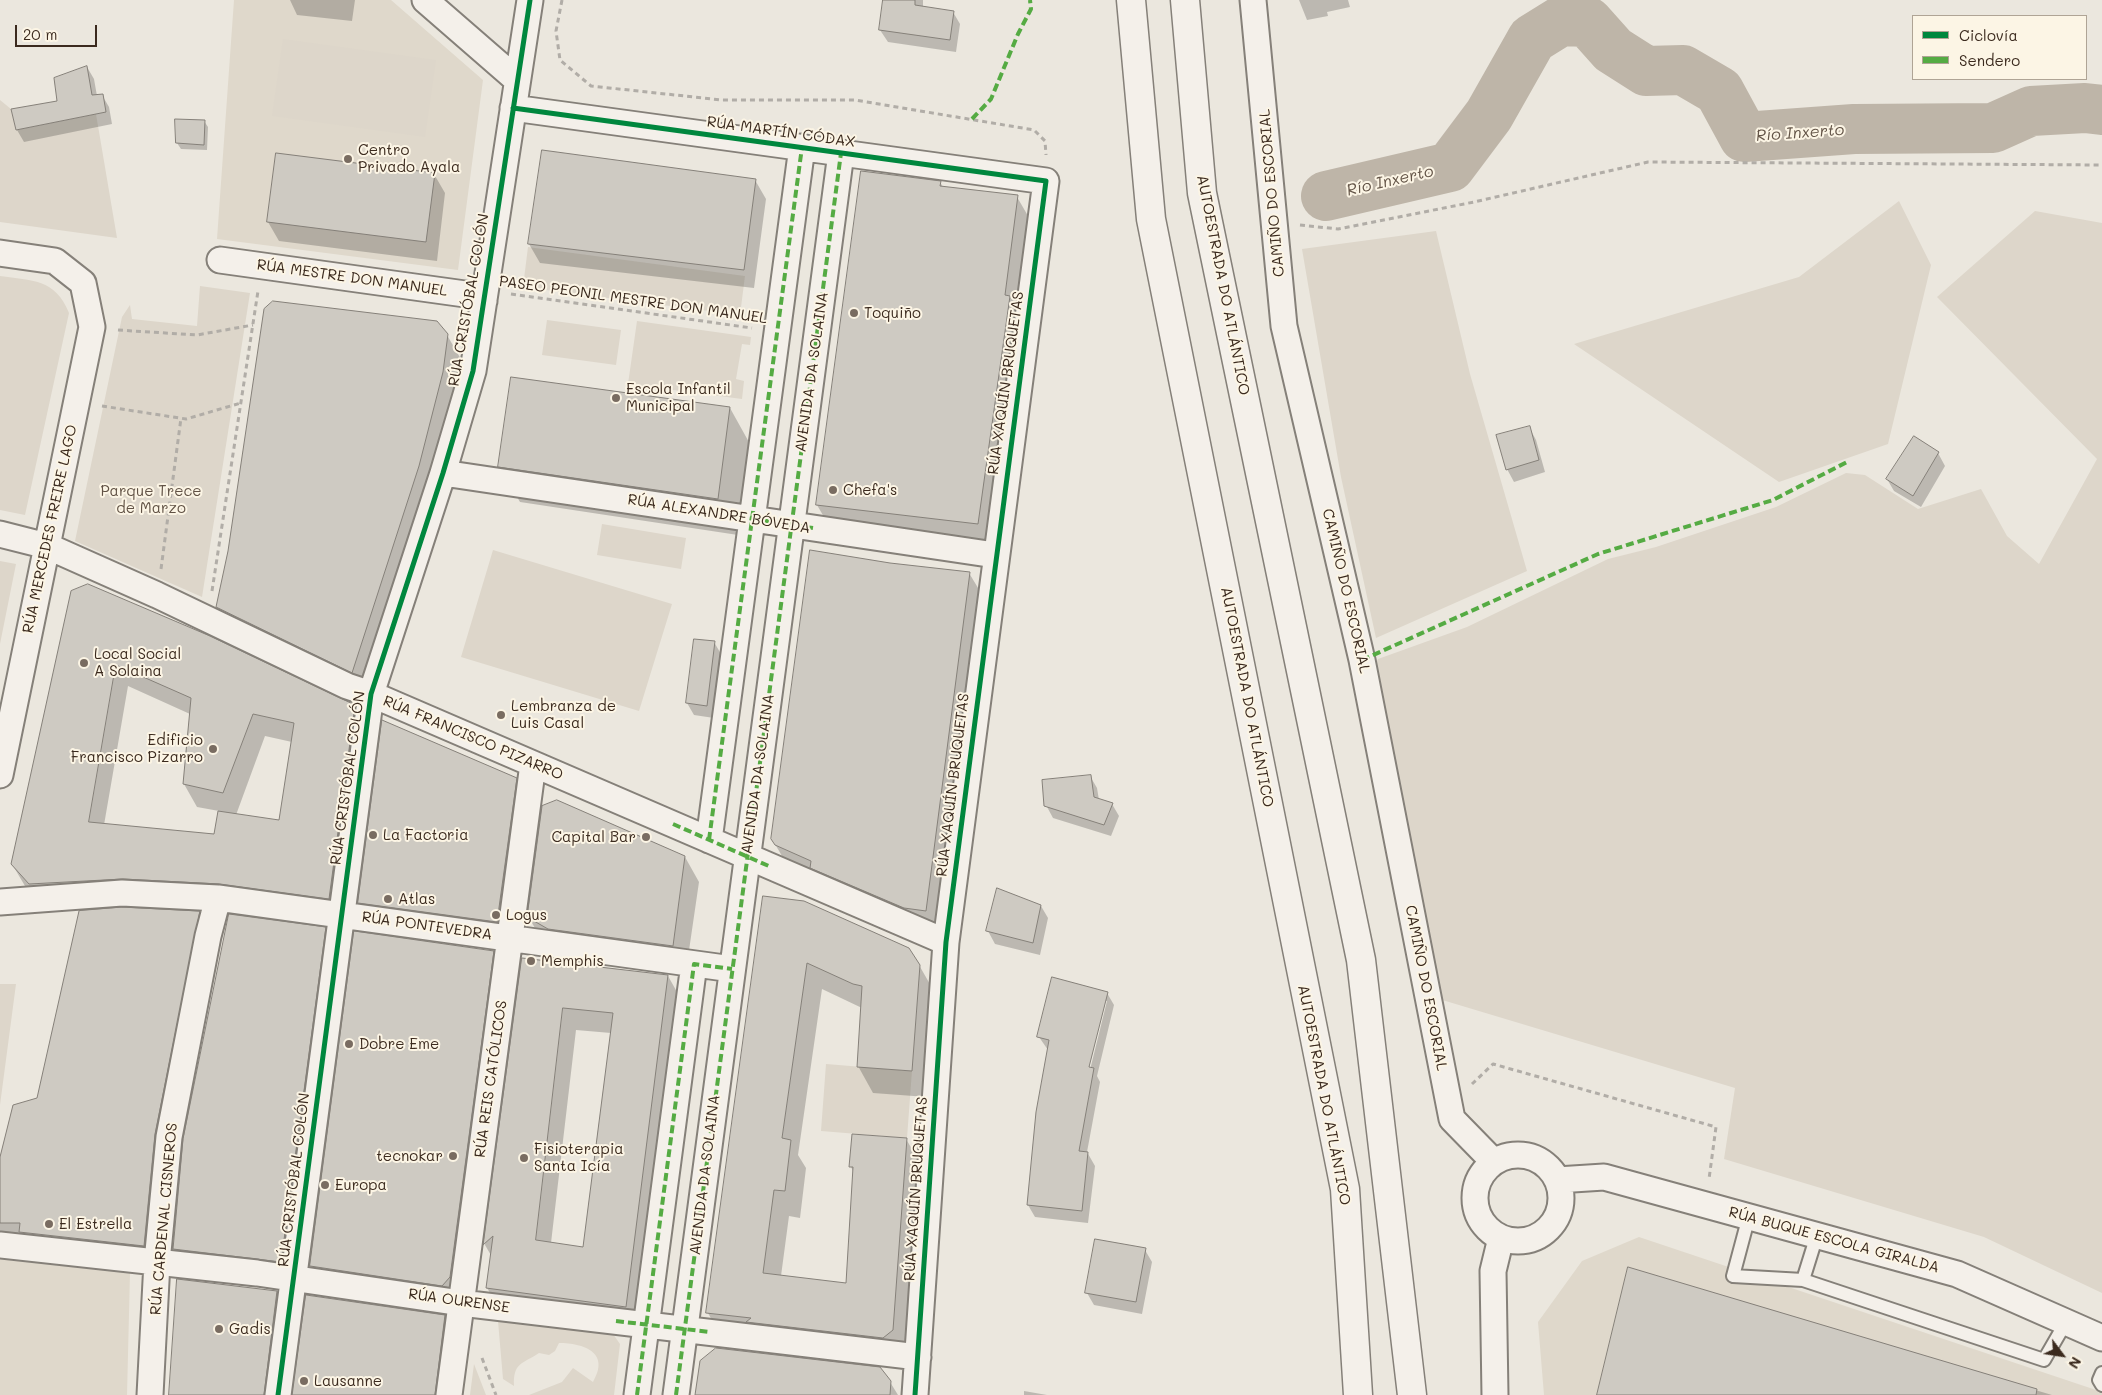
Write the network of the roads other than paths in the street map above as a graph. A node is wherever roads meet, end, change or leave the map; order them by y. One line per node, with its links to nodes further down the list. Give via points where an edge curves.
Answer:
1 (425, 0): 6 (street)
2 (530, 0): 6 (street, RÚA CRISTÓBAL COLÓN)
3 (1131, 0): 57 (highway, AUTOESTRADA DO ATLÁNTICO, via 1151,219 1345,1189)
4 (1185, 0): 58 (highway, AUTOESTRADA DO ATLÁNTICO, via 1202,193 1361,960)
5 (1253, 0): 34 (street, CAMIÑO DO ESCORIAL, via 1284,326 1362,660 1452,1119)
6 (517, 80): 7 (street, RÚA CRISTÓBAL COLÓN)
7 (513, 108): 8 (street, RÚA MARTÍN CÓDAX); 13 (street, RÚA CRISTÓBAL COLÓN)
8 (802, 147): 9 (street, RÚA MARTÍN CÓDAX); 15 (street)
9 (841, 153): 10 (street, RÚA MARTÍN CÓDAX); 16 (street, AVENIDA DA SOLAINA)
10 (1046, 181): 19 (street, RÚA XAQUÍN BRUQUETAS)
11 (0, 253): 18 (street, RÚA MERCEDES FREIRE LAGO, via 55,261 83,283 92,327)
12 (220, 260): 13 (street, RÚA MESTRE DON MANUEL)
13 (485, 296): 14 (street, RÚA CRISTÓBAL COLÓN, via 473,371)
14 (443, 473): 15 (street, RÚA ALEXANDRE BÓVEDA); 20 (street, RÚA CRISTÓBAL COLÓN)
15 (753, 519): 16 (street, RÚA ALEXANDRE BÓVEDA); 23 (street)
16 (792, 525): 19 (street, RÚA ALEXANDRE BÓVEDA); 24 (street, AVENIDA DA SOLAINA)
17 (0, 534): 18 (street, RÚA FRANCISCO PIZARRO)
18 (47, 546): 20 (street, RÚA FRANCISCO PIZARRO, via 158,595 347,686); 22 (street, RÚA MERCEDES FREIRE LAGO)
19 (995, 555): 31 (street, RÚA XAQUÍN BRUQUETAS)
20 (371, 694): 21 (street, RÚA FRANCISCO PIZARRO); 29 (street, RÚA CRISTÓBAL COLÓN)
21 (533, 764): 23 (street, RÚA FRANCISCO PIZARRO); 30 (street, RÚA REIS CATÓLICOS)
22 (0, 775)
23 (709, 840): 24 (street, RÚA FRANCISCO PIZARRO)
24 (747, 856): 31 (street, RÚA FRANCISCO PIZARRO); 33 (street, AVENIDA DA SOLAINA)
25 (0, 889): 27 (street)
26 (218, 898): 27 (street, RÚA PONTEVEDRA, via 122,893); 29 (street, RÚA PONTEVEDRA); 40 (street, RÚA CARDENAL CISNEROS, via 169,1137)
27 (31, 899): 28 (street, RÚA PONTEVEDRA)
28 (0, 902)
29 (341, 914): 30 (street, RÚA PONTEVEDRA); 41 (street, RÚA CRISTÓBAL COLÓN)
30 (510, 938): 32 (street, RÚA PONTEVEDRA); 43 (street, RÚA REIS CATÓLICOS)
31 (946, 942): 48 (street, RÚA XAQUÍN BRUQUETAS)
32 (694, 964): 33 (street, RÚA PONTEVEDRA); 45 (street)
33 (732, 969): 46 (street, AVENIDA DA SOLAINA)
34 (1494, 1162): 35 (street, via 1502,1157 1527,1154 1541,1160); 38 (street, via 1478,1180 1474,1200 1478,1215 1488,1230)
35 (1557, 1180): 36 (street, RÚA BUQUE ESCOLA GIRALDA, via 1604,1176); 38 (street, via 1562,1201 1556,1220 1546,1231 1533,1239 1518,1242)
36 (1749, 1216): 37 (street, RÚA BUQUE ESCOLA GIRALDA); 42 (lane, via 1733,1276)
37 (1816, 1235): 42 (lane); 44 (street, RÚA BUQUE ESCOLA GIRALDA, via 1957,1274)
38 (1500, 1238): 59 (street, via 1493,1271)
39 (0, 1245): 40 (street, RÚA OURENSE)
40 (158, 1262): 41 (street, RÚA OURENSE); 51 (street, RÚA CARDENAL CISNEROS)
41 (294, 1278): 43 (street, RÚA OURENSE); 52 (street, RÚA CRISTÓBAL COLÓN)
42 (1803, 1280): 44 (lane, via 2044,1360)
43 (461, 1303): 45 (street, RÚA OURENSE); 53 (street, RÚA REIS CATÓLICOS)
44 (2066, 1322): 47 (street, RÚA BUQUE ESCOLA GIRALDA)
45 (646, 1324): 46 (street, RÚA OURENSE); 54 (street)
46 (685, 1330): 48 (street, RÚA OURENSE); 55 (street, AVENIDA DA SOLAINA)
47 (2102, 1338)
48 (918, 1357): 56 (street, RÚA XAQUÍN BRUQUETAS)
49 (2102, 1373): 50 (lane, via 2099,1380)
50 (2102, 1385)
51 (150, 1395)
52 (278, 1395)
53 (449, 1395)
54 (637, 1395)
55 (676, 1395)
56 (915, 1395)
57 (1358, 1395)
58 (1412, 1395)
59 (1495, 1395)

